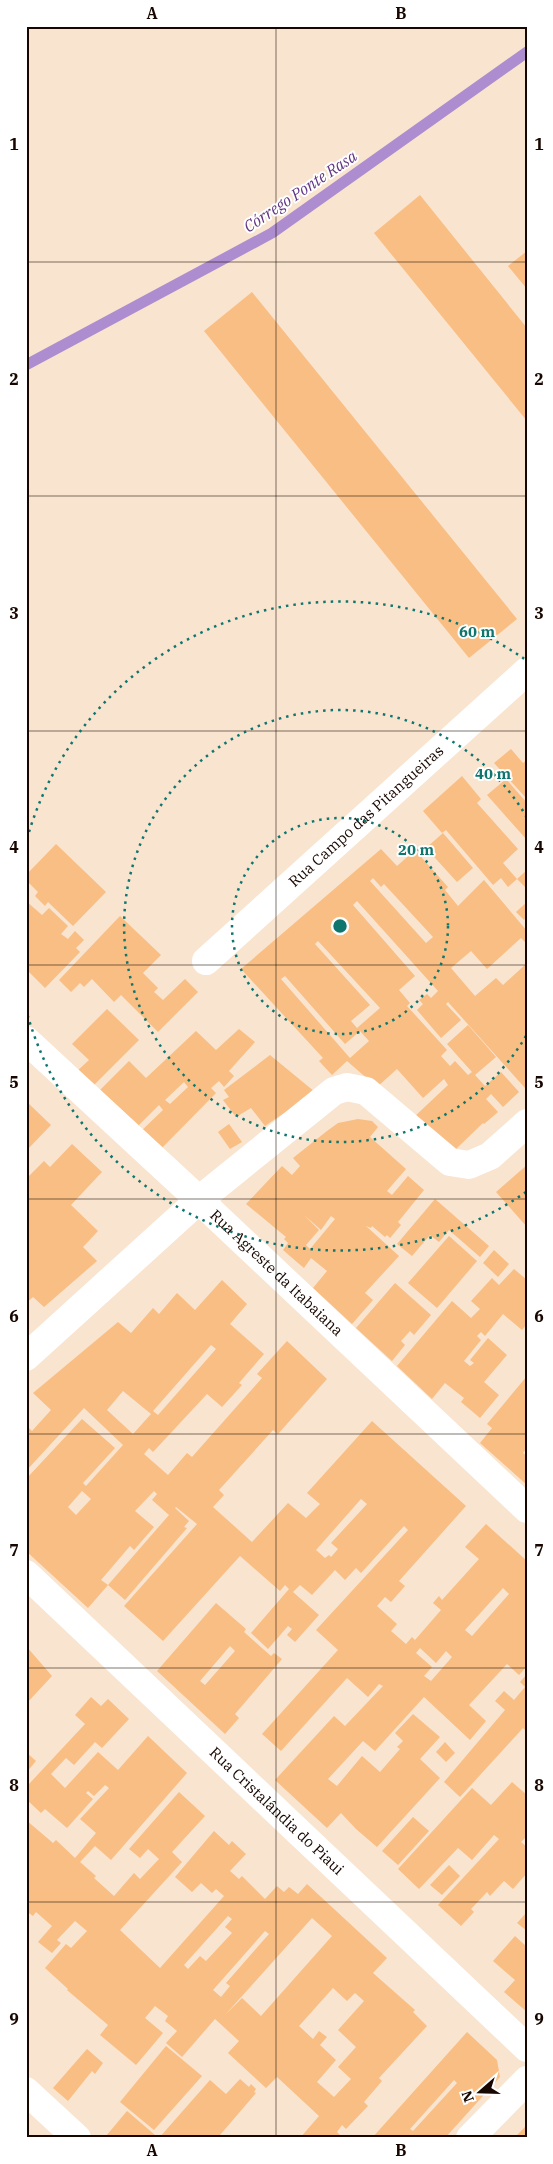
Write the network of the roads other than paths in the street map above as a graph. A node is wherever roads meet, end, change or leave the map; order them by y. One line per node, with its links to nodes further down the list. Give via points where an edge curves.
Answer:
1 (527, 672): 2 (street, Rua Campo das Pitangueiras)
2 (206, 961)
3 (26, 1040): 5 (street, Rua Agreste da Itabaiana)
4 (527, 1123): 5 (street, via 490,1156 469,1165 450,1162 366,1091 347,1088 334,1091)
5 (200, 1200): 6 (street); 7 (street, Rua Agreste da Itabaiana)
6 (26, 1357)
7 (527, 1509)
8 (26, 1574): 9 (street, Rua Cristalândia do Piaui)
9 (527, 2048)
10 (527, 2080): 13 (street)
11 (26, 2091): 12 (street)
12 (77, 2138)
13 (470, 2138)

